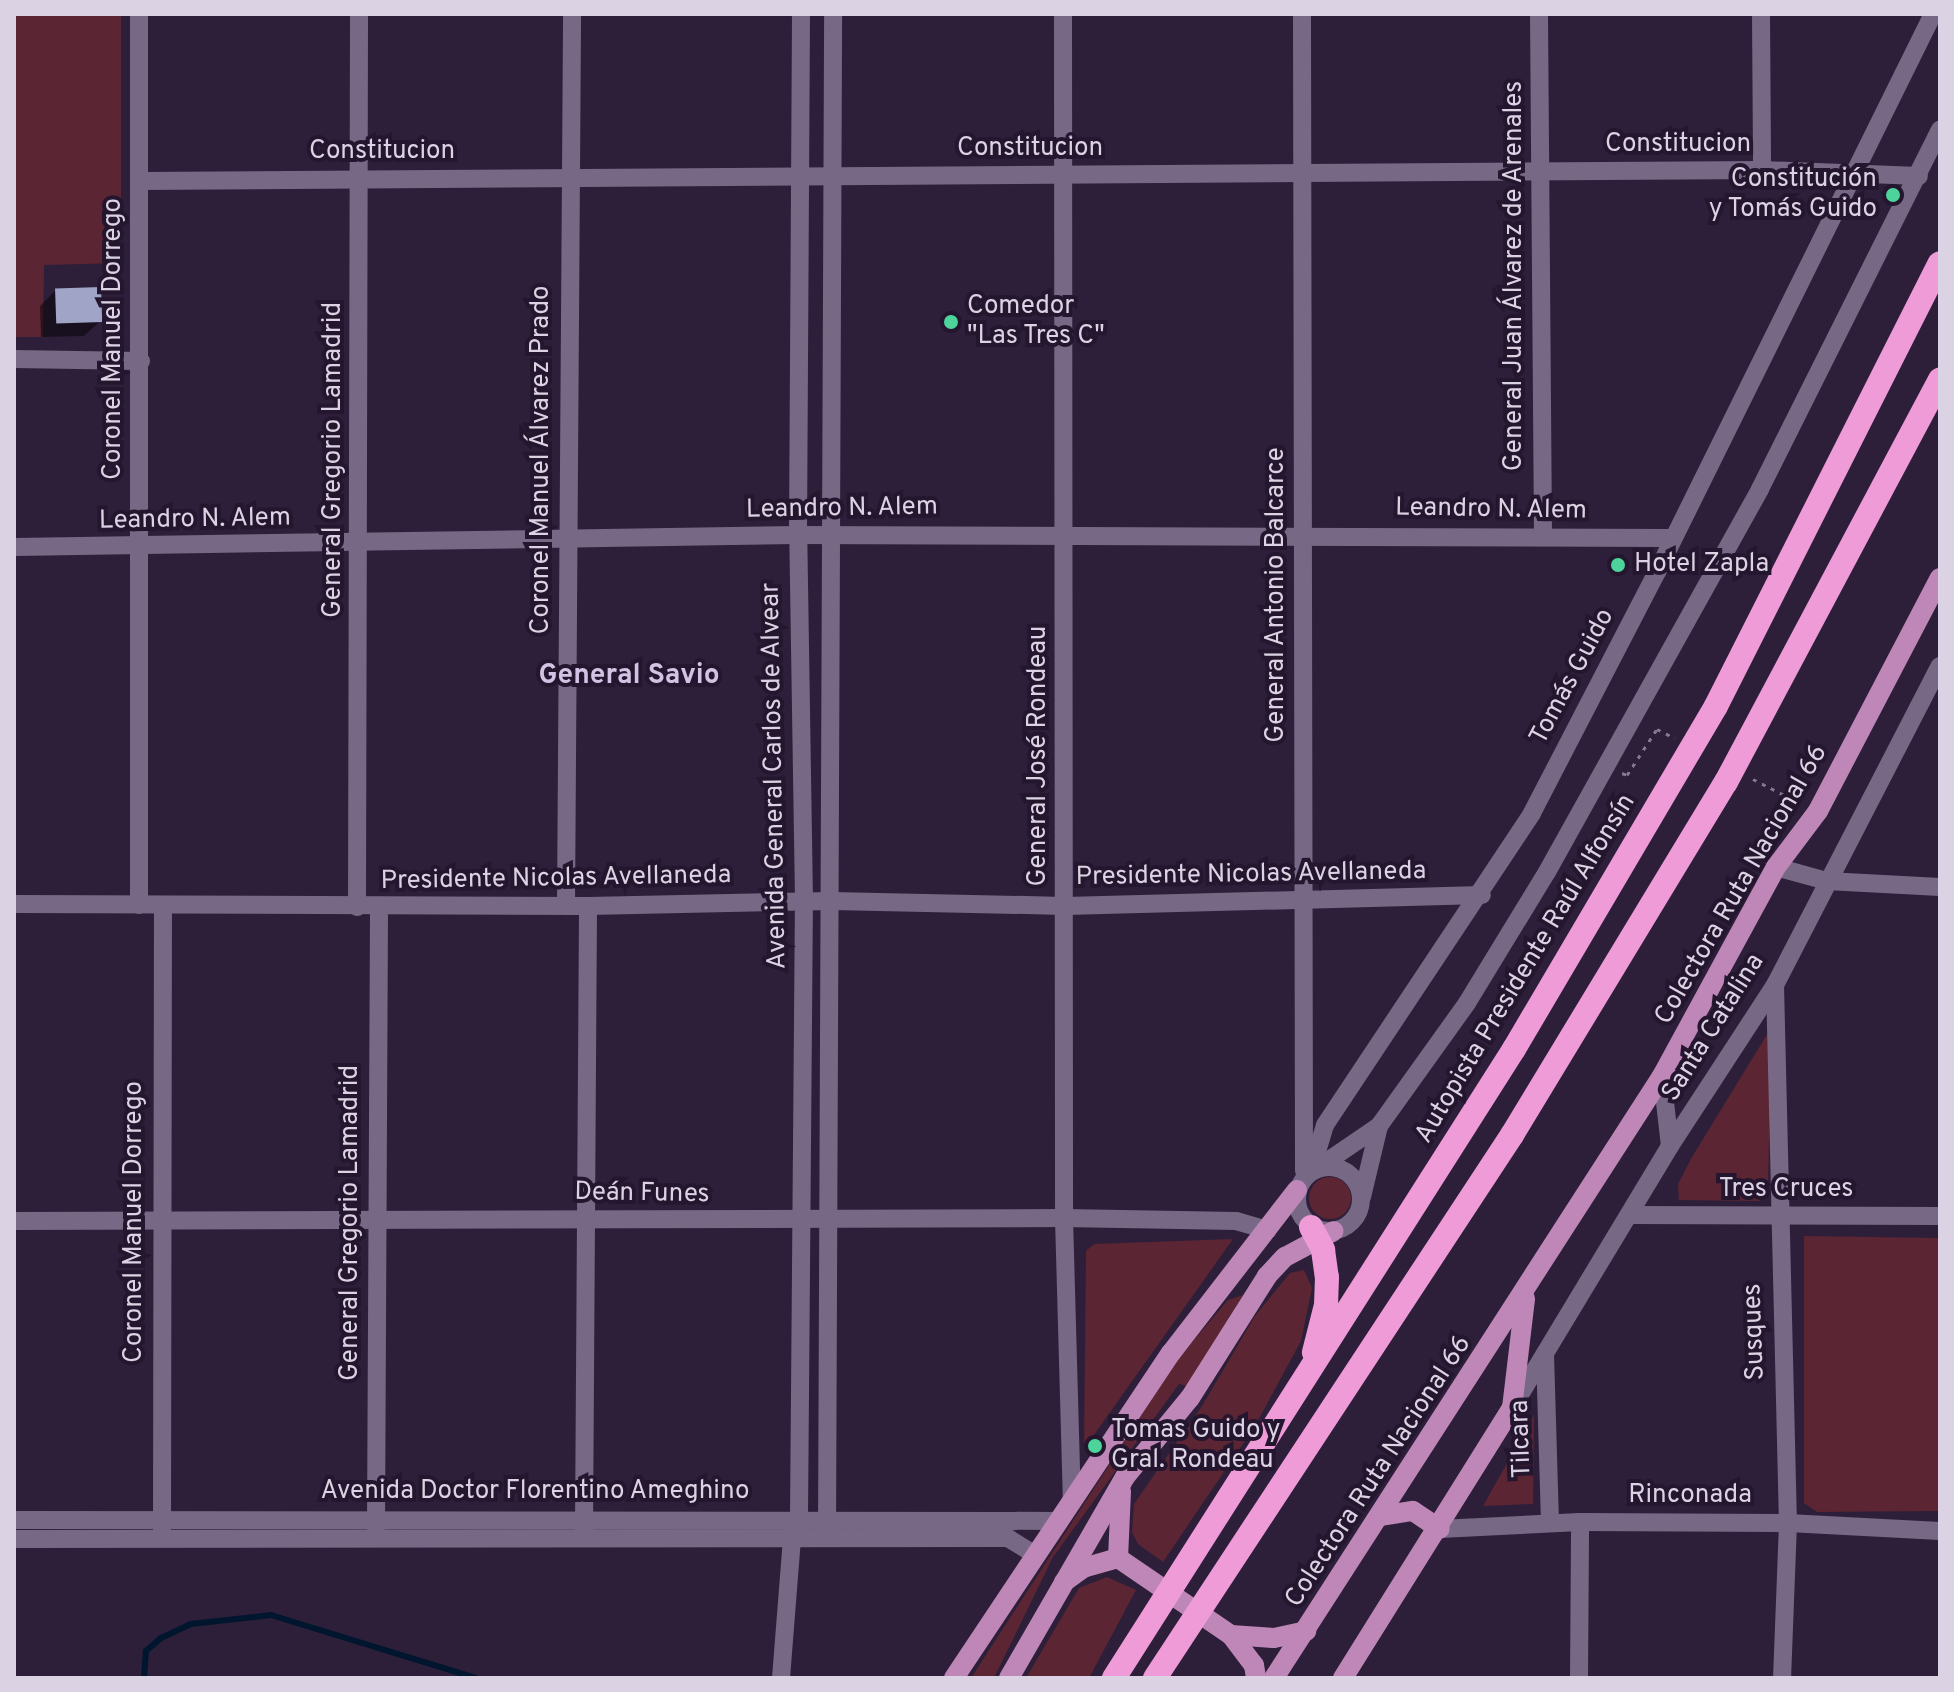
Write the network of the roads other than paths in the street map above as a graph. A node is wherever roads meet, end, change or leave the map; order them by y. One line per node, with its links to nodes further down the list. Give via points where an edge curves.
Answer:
1 (139, 14): 22 (street, Coronel Manuel Dorrego)
2 (359, 14): 18 (street, General Gregorio Lamadrid)
3 (572, 14): 21 (street, Coronel Manuel Álvarez Prado)
4 (801, 14): 16 (street, Avenida General Carlos de Alvear)
5 (833, 14): 15 (street, Avenida General Carlos de Alvear)
6 (1063, 14): 19 (street, General José Rondeau)
7 (1302, 14): 17 (street, General Antonio Balcarce)
8 (1539, 14): 14 (street, General Juan Álvarez de Arenales)
9 (1761, 14): 12 (street)
10 (1933, 14): 13 (street, Tomás Guido)
11 (1940, 130): 20 (street)
12 (1762, 170): 13 (street, Constitucion); 14 (street, Constitucion)
13 (1852, 170): 20 (street, Constitucion); 32 (street, Tomás Guido)
14 (1540, 172): 17 (street, Constitucion); 31 (street, General Juan Álvarez de Arenales)
15 (834, 174): 16 (street, Constitucion); 19 (street, Constitucion); 30 (street, Avenida General Carlos de Alvear)
16 (804, 175): 21 (street, Constitucion); 29 (street, Avenida General Carlos de Alvear)
17 (1304, 175): 19 (street, Constitucion); 28 (street, General Antonio Balcarce)
18 (360, 176): 21 (street, Constitucion); 22 (street, Constitucion); 34 (street, General Gregorio Lamadrid)
19 (1065, 176): 27 (street, General José Rondeau)
20 (1919, 176): 56 (street, via 1760,489 1547,872 1467,1003)
21 (569, 179): 33 (street, Coronel Manuel Álvarez Prado)
22 (141, 181): 25 (street, Coronel Manuel Dorrego)
23 (1940, 263): 76 (highway, Autopista Presidente Raúl Alfonsín, via 1716,706 1514,1049)
24 (14, 359): 25 (street)
25 (141, 361): 36 (street, Coronel Manuel Dorrego)
26 (1940, 379): 106 (highway, via 1701,823 1512,1135)
27 (1065, 534): 28 (street, Leandro N. Alem); 30 (street, Leandro N. Alem); 51 (street, General José Rondeau)
28 (1304, 534): 31 (street, Leandro N. Alem); 43 (street, General Antonio Balcarce)
29 (798, 535): 30 (street, Leandro N. Alem); 33 (street, Leandro N. Alem); 44 (street, Avenida General Carlos de Alvear)
30 (827, 535): 45 (street, Avenida General Carlos de Alvear)
31 (1543, 537): 32 (street, Leandro N. Alem)
32 (1671, 538): 42 (street, Tomás Guido, via 1532,813)
33 (569, 541): 34 (street, Leandro N. Alem); 49 (street, Coronel Manuel Álvarez Prado)
34 (361, 544): 36 (street, Leandro N. Alem); 52 (street, General Gregorio Lamadrid)
35 (14, 547): 36 (street, Leandro N. Alem)
36 (138, 547): 47 (street, Coronel Manuel Dorrego)
37 (1940, 578): 39 (main road, Colectora Ruta Nacional 66, via 1818,811)
38 (1940, 666): 40 (street, Santa Catalina)
39 (1776, 867): 40 (street); 55 (main road, Colectora Ruta Nacional 66)
40 (1827, 881): 41 (street); 54 (street, Santa Catalina)
41 (1940, 887)
42 (1482, 895): 43 (street, Presidente Nicolas Avellaneda); 58 (street, Tomás Guido, via 1325,1125)
43 (1300, 900): 51 (street, Presidente Nicolas Avellaneda); 58 (street, General Antonio Balcarce)
44 (804, 901): 45 (street, Presidente Nicolas Avellaneda); 50 (street, Presidente Nicolas Avellaneda); 68 (street, Avenida General Carlos de Alvear)
45 (832, 901): 51 (street, Presidente Nicolas Avellaneda); 69 (street, Avenida General Carlos de Alvear)
46 (14, 904): 47 (street, Presidente Nicolas Avellaneda)
47 (139, 905): 48 (street, Presidente Nicolas Avellaneda)
48 (163, 905): 52 (street, Presidente Nicolas Avellaneda); 67 (street, Coronel Manuel Dorrego)
49 (566, 906): 50 (street, Presidente Nicolas Avellaneda); 53 (street, Presidente Nicolas Avellaneda)
50 (588, 906): 64 (street)
51 (1065, 906): 63 (street, General José Rondeau)
52 (357, 907): 53 (street, Presidente Nicolas Avellaneda)
53 (379, 907): 65 (street, General Gregorio Lamadrid)
54 (1775, 985): 57 (street, Santa Catalina); 62 (street, Susques)
55 (1662, 1076): 57 (street); 74 (main road, Colectora Ruta Nacional 66)
56 (1379, 1126): 58 (street); 59 (street)
57 (1670, 1146): 60 (street, Santa Catalina)
58 (1307, 1177): 59 (street, via 1347,1172); 70 (main road); 71 (street, via 1298,1211)
59 (1361, 1198): 71 (street, via 1356,1216)
60 (1632, 1215): 62 (street, Tres Cruces); 75 (street, Santa Catalina)
61 (1940, 1216): 62 (street, Tres Cruces)
62 (1777, 1217): 88 (street, Susques)
63 (1064, 1218): 69 (street, Deán Funes); 70 (street, Deán Funes, via 1236,1221); 79 (street, General José Rondeau)
64 (583, 1219): 65 (street, Deán Funes); 68 (street, Deán Funes); 89 (street)
65 (376, 1220): 67 (street, Deán Funes); 81 (street, General Gregorio Lamadrid)
66 (14, 1221): 67 (street, Deán Funes)
67 (160, 1221): 82 (street, Coronel Manuel Dorrego)
68 (802, 1222): 69 (street, Deán Funes); 83 (street, Avenida General Carlos de Alvear)
69 (831, 1222): 90 (street, Avenida General Carlos de Alvear)
70 (1268, 1230): 79 (main road, via 1171,1353)
71 (1321, 1232): 72 (main road); 73 (highway)
72 (1291, 1253): 73 (main road, via 1309,1256); 78 (main road, via 1276,1263 1190,1398)
73 (1327, 1277): 76 (highway, via 1319,1337)
74 (1526, 1293): 77 (main road, Colectora Ruta Nacional 66); 80 (main road, Colectora Ruta Nacional 66)
75 (1545, 1354): 77 (street, Santa Catalina); 86 (street, Tilcara)
76 (1303, 1385): 105 (highway, Autopista Presidente Raúl Alfonsín)
77 (1512, 1408): 91 (main road, Colectora Ruta Nacional 66)
78 (1125, 1477): 98 (main road, via 1117,1517); 99 (main road)
79 (1072, 1498): 85 (main road)
80 (1380, 1516): 91 (main road, via 1413,1511); 100 (main road, Colectora Ruta Nacional 66)
81 (376, 1517): 82 (street, Avenida Doctor Florentino Ameghino); 89 (street, Avenida Doctor Florentino Ameghino); 96 (street, General Gregorio Lamadrid)
82 (162, 1518): 84 (street, Avenida Doctor Florentino Ameghino); 94 (street, Coronel Manuel Dorrego)
83 (799, 1518): 89 (street, Avenida Doctor Florentino Ameghino); 90 (street, Avenida Doctor Florentino Ameghino); 93 (street, Avenida General Carlos de Alvear)
84 (14, 1520)
85 (1057, 1521): 90 (street, Avenida Doctor Florentino Ameghino); 97 (main road)
86 (1550, 1522): 87 (street, Rinconada); 91 (street, Rinconada)
87 (1580, 1522): 88 (street, Rinconada); 110 (street)
88 (1788, 1523): 92 (street, Rinconada); 111 (street, Susques)
89 (584, 1528): 93 (street, Avenida Doctor Florentino Ameghino); 96 (street, Avenida Doctor Florentino Ameghino)
90 (829, 1528): 93 (street, Avenida Doctor Florentino Ameghino); 97 (street, Avenida Doctor Florentino Ameghino, via 1008,1538)
91 (1440, 1529): 109 (main road, Colectora Ruta Nacional 66)
92 (1940, 1531)
93 (792, 1537): 102 (street, Avenida General Carlos de Alvear)
94 (162, 1538): 95 (street, Avenida Doctor Florentino Ameghino); 96 (street, Avenida Doctor Florentino Ameghino)
95 (14, 1539)
96 (376, 1539)
97 (1034, 1554): 103 (main road)
98 (1118, 1558): 99 (main road, via 1083,1568); 101 (main road)
99 (1055, 1591): 104 (main road)
100 (1306, 1631): 101 (main road, via 1274,1638); 108 (main road, Colectora Ruta Nacional 66)
101 (1227, 1632): 107 (main road, via 1254,1665)
102 (781, 1678)
103 (954, 1678)
104 (1009, 1678)
105 (1114, 1678)
106 (1155, 1678)
107 (1256, 1678)
108 (1274, 1678)
109 (1343, 1678)
110 (1579, 1678)
111 (1782, 1678)

